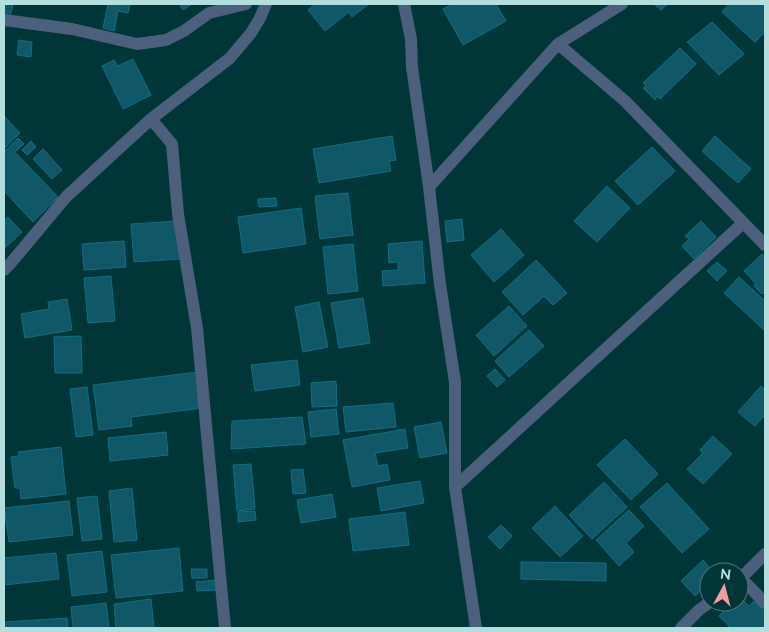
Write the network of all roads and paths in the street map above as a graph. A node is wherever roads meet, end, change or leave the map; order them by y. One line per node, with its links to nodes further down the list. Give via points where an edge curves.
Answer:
1 (246, 4): 5 (street, via 209,13 166,40 137,44 72,29)
2 (266, 4): 7 (street, via 251,33 230,58)
3 (404, 4): 8 (street, via 412,39 412,67)
4 (622, 4): 6 (street)
5 (4, 20)
6 (558, 44): 8 (street); 9 (street, via 625,101)
7 (152, 119): 11 (street, via 66,198); 18 (street, via 172,144 178,214 197,328)
8 (429, 187): 12 (street, via 455,382)
9 (743, 223): 10 (street); 12 (street)
10 (765, 246)
11 (4, 270)
12 (455, 487): 19 (street)
13 (765, 554): 14 (street)
14 (749, 570)
15 (749, 588): 16 (street)
16 (765, 603)
17 (699, 610): 20 (street)
18 (225, 628)
19 (476, 628)
20 (681, 628)

